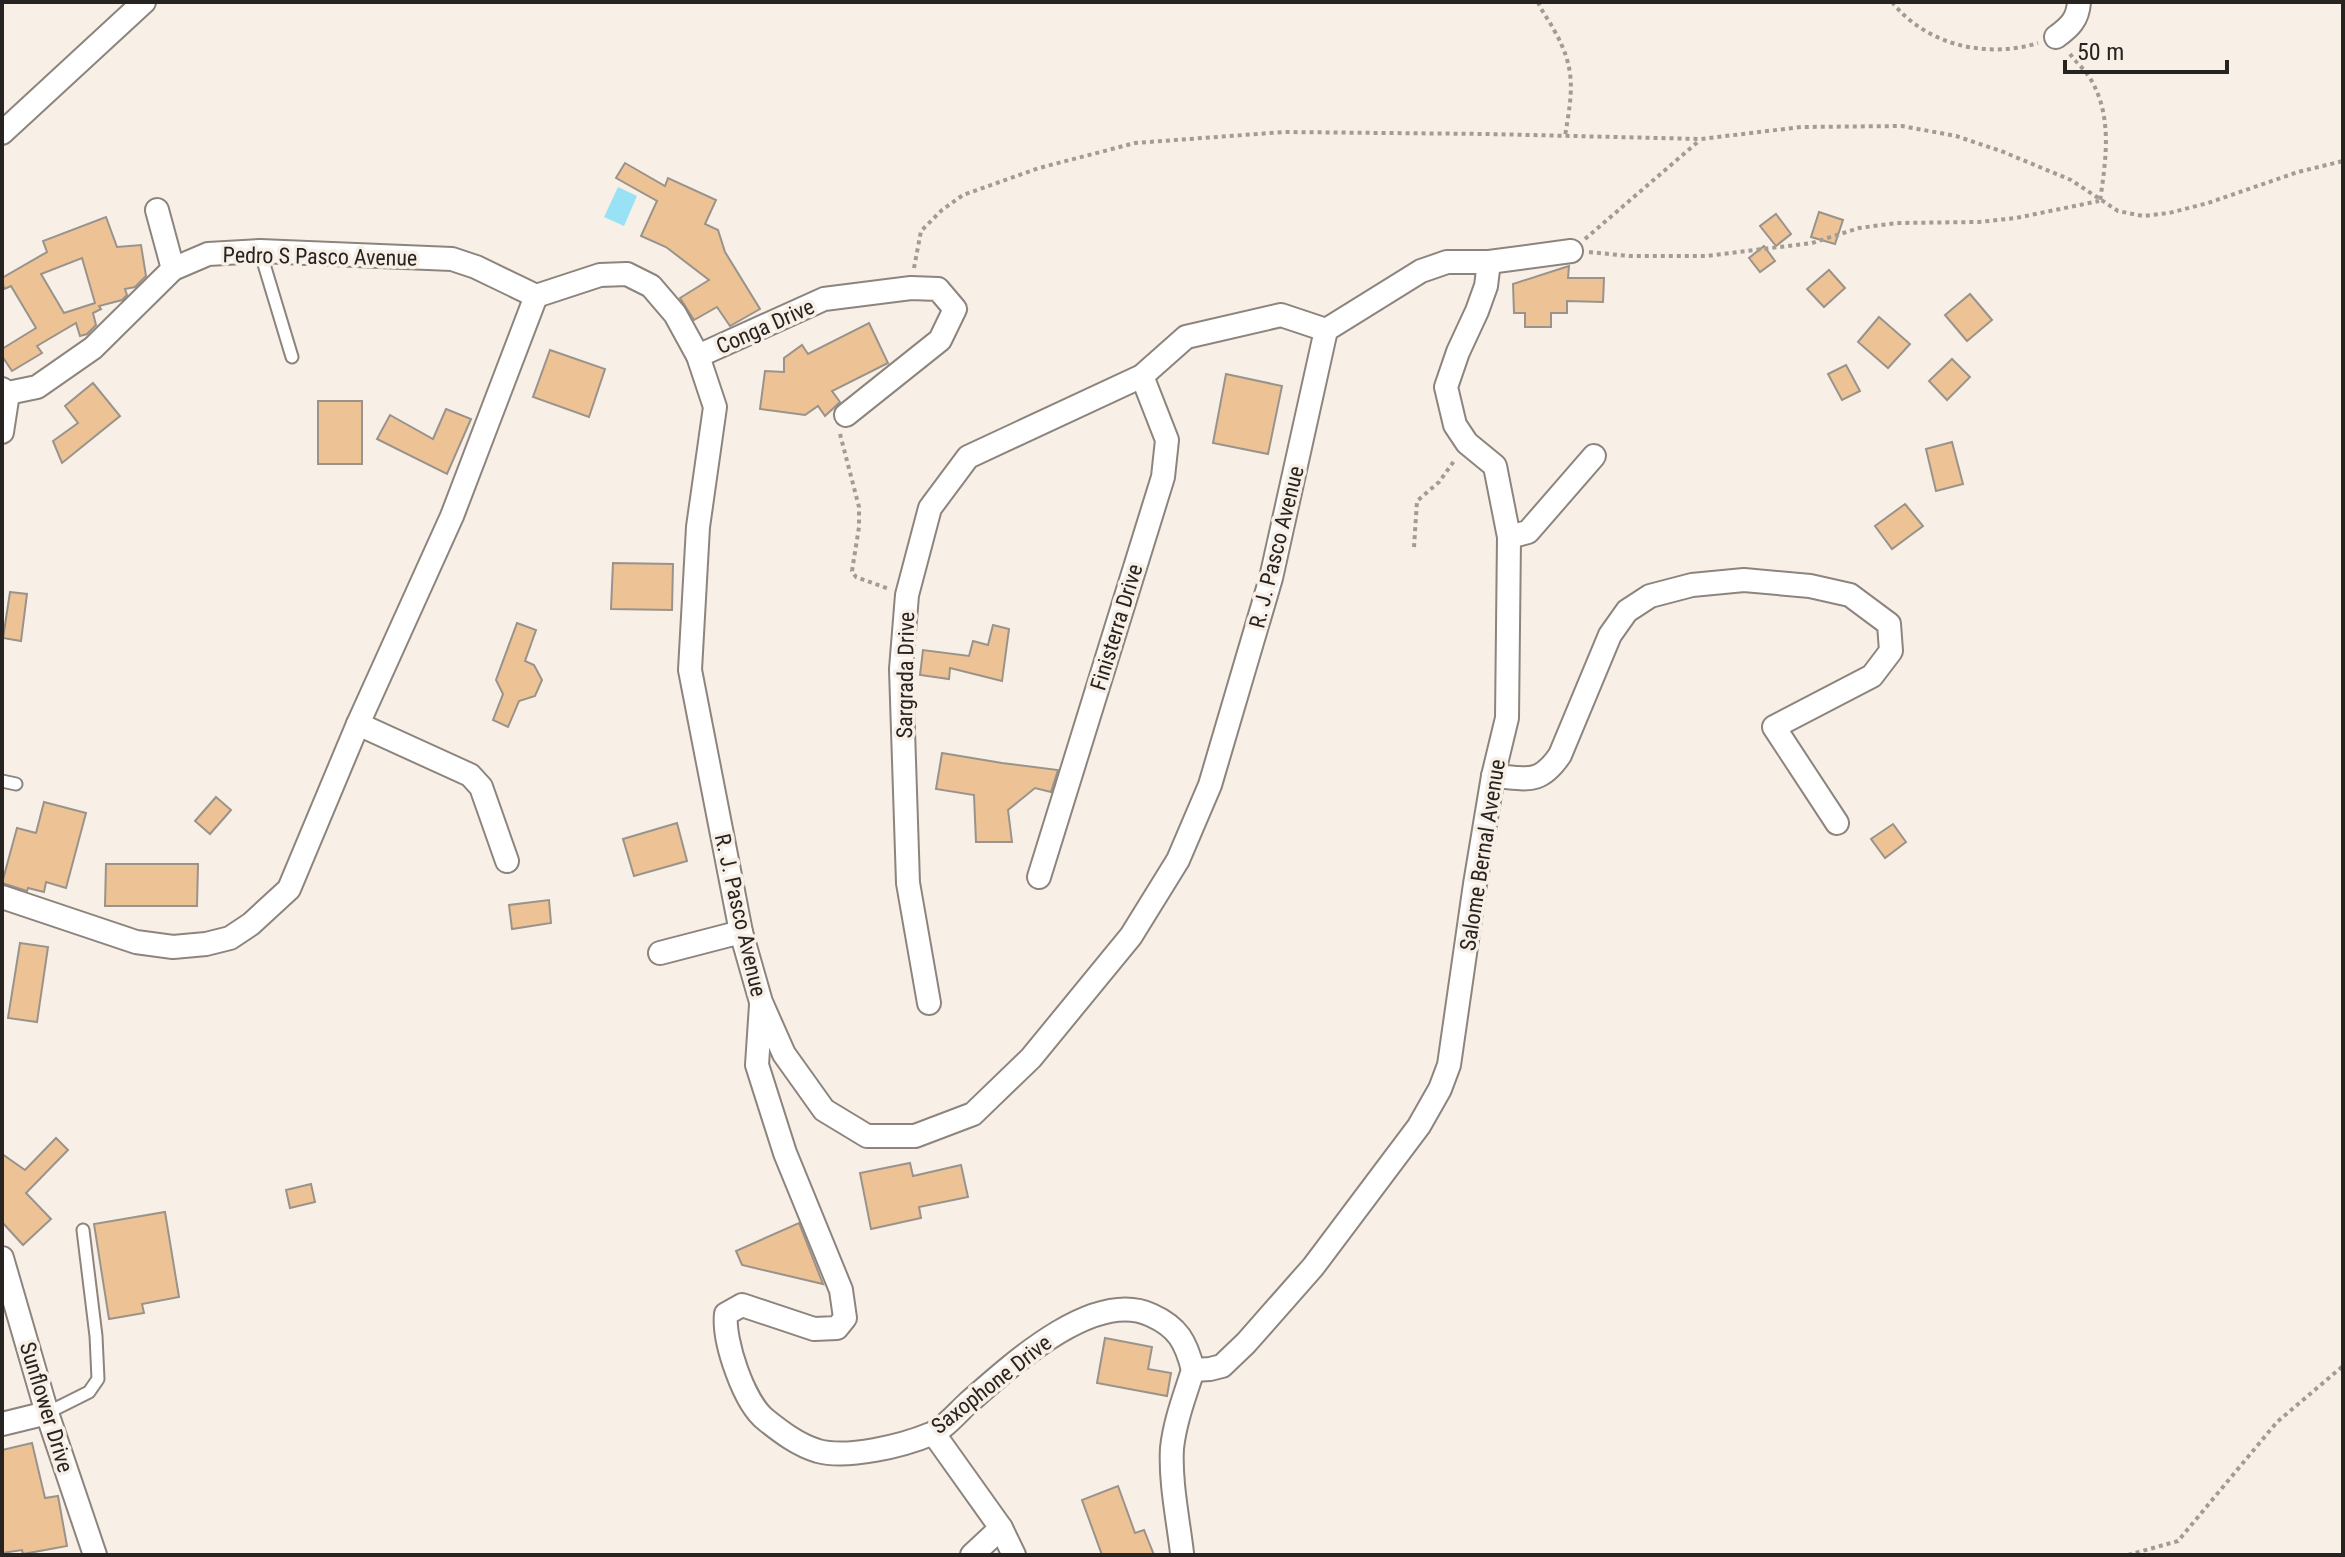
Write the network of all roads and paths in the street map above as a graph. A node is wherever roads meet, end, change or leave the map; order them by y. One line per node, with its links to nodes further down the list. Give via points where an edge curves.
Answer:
1 (144, 2): 6 (street)
2 (1538, 2): 7 (path, via 1571,71)
3 (1892, 2): 5 (path, via 1921,30 1976,49 2033,45)
4 (2079, 2): 5 (street, via 2070,27)
5 (2056, 37): 10 (path, via 2089,77 2102,104 2106,136)
6 (2, 133)
7 (1565, 136): 8 (path); 16 (path, via 1284,132 1135,143 963,195 921,231)
8 (1701, 139): 10 (path, via 1801,127 1902,126 2001,151 2071,180); 13 (path)
9 (2343, 161): 10 (path, via 2169,213 2143,216)
10 (2100, 201): 13 (path, via 2016,218 1859,228 1812,243 1706,256)
11 (157, 210): 15 (street)
12 (260, 251): 15 (street, Pedro S Pasco Avenue, via 208,254); 17 (street, Pedro S Pasco Avenue, via 452,259); 20 (lane)
13 (1571, 251): 14 (street)
14 (1489, 262): 18 (street, via 1447,262 1421,271); 25 (street, Salome Bernal Avenue, via 1486,286 1446,387 1455,425)
15 (173, 269): 22 (street, Pedro S Pasco Avenue, via 93,348 37,387)
16 (911, 288): 19 (street, Conga Drive, via 824,299); 23 (street, Conga Drive, via 938,289 955,309 949,325 940,340)
17 (536, 296): 19 (street, R. J. Pasco Avenue, via 600,275 627,274 651,286 675,314); 30 (street, via 452,516)
18 (1326, 330): 21 (street, Sargrada Drive, via 1281,315 1186,337); 40 (street, R. J. Pasco Avenue, via 1271,578 1210,785 1178,860 1131,936 1031,1058 973,1114 915,1136 867,1136 824,1110 784,1054)
19 (698, 356): 38 (street, R. J. Pasco Avenue, via 715,407 698,527 690,670)
20 (292, 357)
21 (1142, 376): 29 (street, Sargrada Drive, via 968,457 930,508); 36 (street, Finisterra Drive, via 1167,440 1163,477)
22 (5, 391): 24 (street)
23 (846, 415): 29 (path, via 838,427 859,507 852,571)
24 (2, 432)
25 (1467, 443): 27 (street, Salome Bernal Avenue, via 1495,466); 28 (path, via 1439,482 1417,501)
26 (1594, 456): 27 (street, via 1528,532)
27 (1509, 537): 31 (street, Salome Bernal Avenue, via 1507,718)
28 (1414, 547)
29 (907, 595): 41 (street, Sargrada Drive, via 901,669 908,883)
30 (358, 724): 35 (street, via 470,775 481,787); 37 (street, via 289,889 230,938 173,947 136,942)
31 (1493, 776): 34 (street, via 1534,779 1552,768 1610,635 1627,611 1650,596 1744,580 1810,586 1850,595 1889,624 1891,651 1872,676 1774,727); 45 (street, Salome Bernal Avenue, via 1454,1040 1440,1089 1419,1126 1313,1267 1222,1366)
32 (2, 781): 33 (lane)
33 (16, 784)
34 (1837, 823)
35 (507, 861)
36 (1039, 877)
37 (2, 897)
38 (741, 932): 39 (street); 40 (street, R. J. Pasco Avenue)
39 (660, 953)
40 (761, 1002): 48 (street, Saxophone Drive, via 757,1065 785,1153 841,1290 845,1318 837,1328 814,1329 742,1305 733,1309 725,1324 739,1377 760,1415 817,1451 845,1454)
41 (929, 1003)
42 (83, 1230): 46 (lane, via 98,1379 89,1392)
43 (2, 1258): 46 (street, Sunflower Drive)
44 (2343, 1366): 54 (path, via 2277,1422 2178,1541)
45 (1193, 1370): 48 (street, Saxophone Drive, via 1188,1348 1160,1319 1143,1311 1114,1310 1076,1322 1027,1352); 50 (street, via 1172,1449)
46 (47, 1413): 47 (street); 51 (street, Sunflower Drive)
47 (2, 1424)
48 (934, 1434): 49 (street)
49 (1001, 1528): 52 (street); 53 (street)
50 (1182, 1553)
51 (95, 1555)
52 (972, 1555)
53 (1014, 1555)
54 (2128, 1555)

